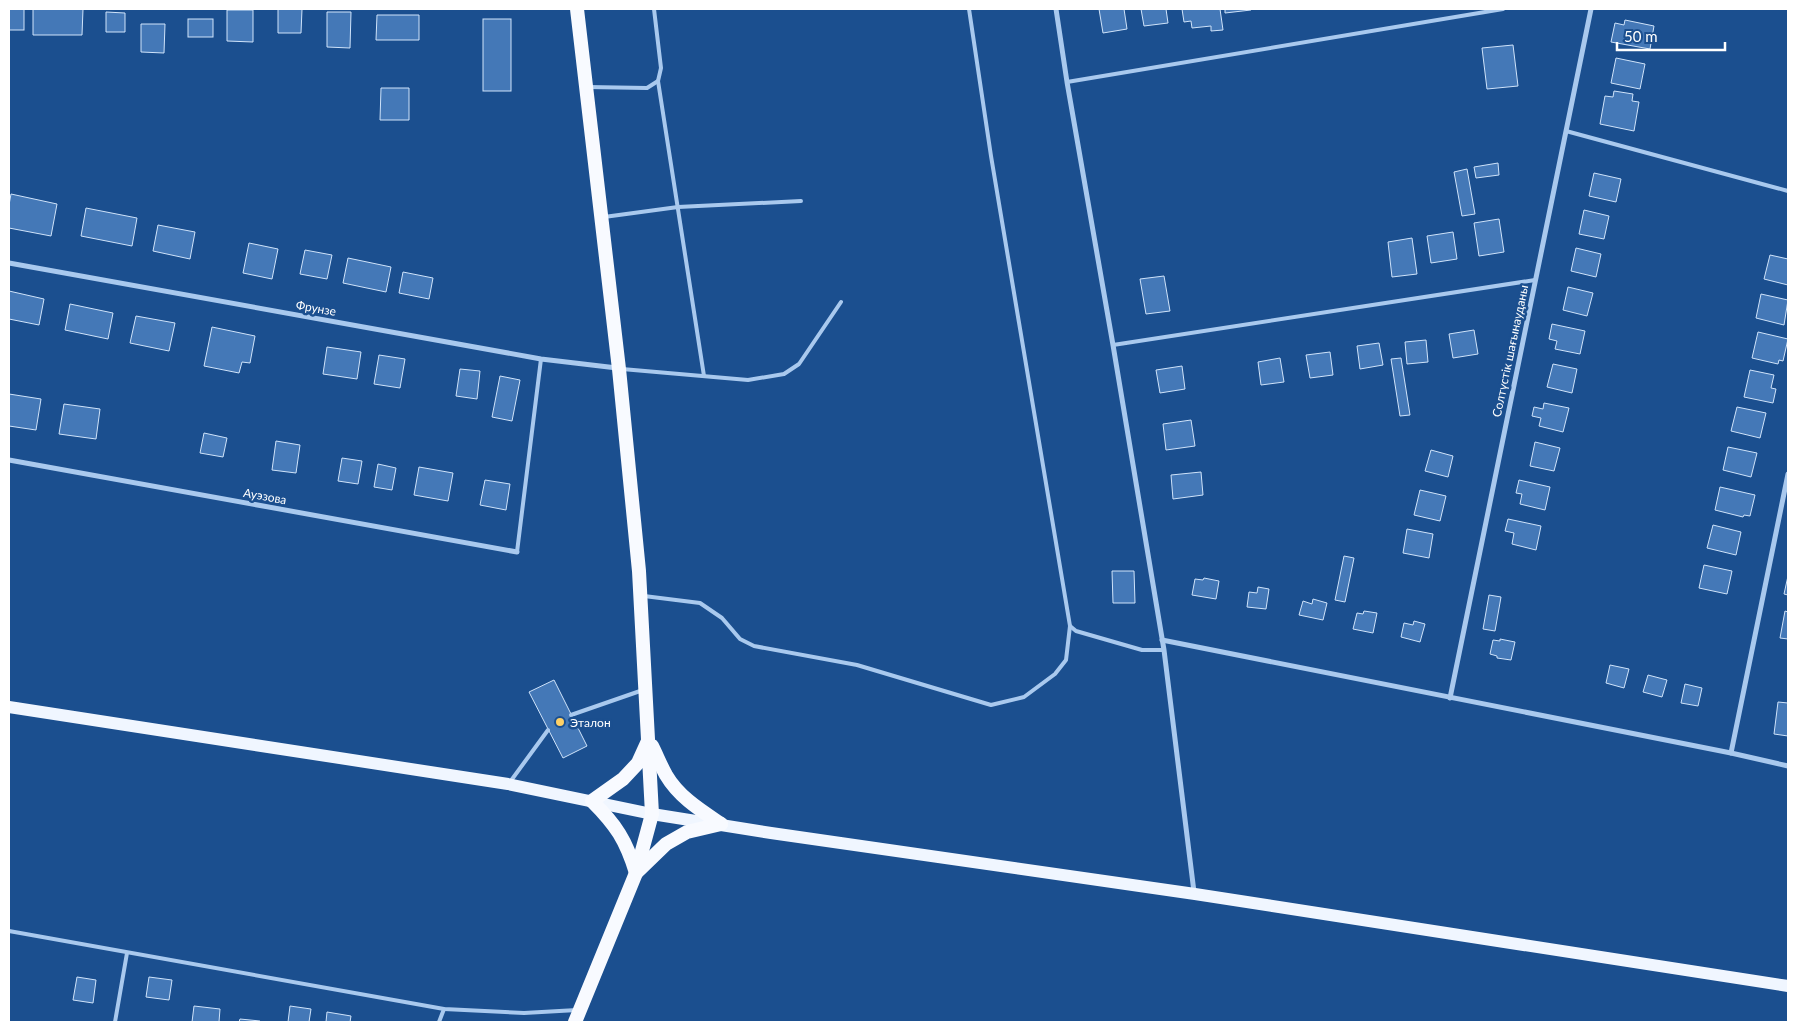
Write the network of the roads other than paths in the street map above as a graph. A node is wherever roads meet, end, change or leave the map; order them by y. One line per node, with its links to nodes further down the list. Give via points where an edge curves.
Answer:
1 (577, 9): 9 (highway)
2 (654, 9): 7 (lane, via 662,68)
3 (969, 9): 26 (lane)
4 (1056, 9): 8 (street)
5 (1503, 9): 8 (lane)
6 (1592, 9): 10 (street, Солтүстік шағынауданы)
7 (658, 81): 9 (lane, via 647,88); 13 (lane)
8 (1067, 82): 18 (street)
9 (586, 87): 14 (highway)
10 (1566, 131): 11 (lane); 16 (street, Солтүстік шағынауданы)
11 (1788, 191)
12 (802, 201): 13 (lane)
13 (678, 208): 14 (lane); 21 (lane)
14 (602, 217): 20 (highway)
15 (9, 263): 19 (street, Фрунзе)
16 (1535, 280): 18 (lane); 30 (street, Солтүстік шағынауданы)
17 (841, 302): 21 (lane, via 798,364 784,374 748,380)
18 (1113, 345): 27 (street)
19 (541, 359): 20 (street, Фрунзе); 24 (lane)
20 (620, 368): 21 (lane); 25 (highway)
21 (704, 376)
22 (9, 460): 24 (street, Ауэзова)
23 (1788, 474): 35 (street)
24 (517, 552)
25 (640, 596): 26 (lane, via 700,604 722,618 740,639 754,646 857,665 991,705 1024,697 1055,674 1066,660); 29 (highway)
26 (1070, 626): 28 (lane, via 1081,633 1142,650)
27 (1162, 640): 28 (street); 30 (street)
28 (1164, 650): 42 (street)
29 (645, 689): 32 (lane); 34 (highway)
30 (1450, 698): 35 (street)
31 (9, 707): 37 (main road)
32 (572, 715)
33 (548, 730): 37 (lane)
34 (649, 740): 38 (highway, via 638,764 624,779); 39 (highway); 40 (highway, via 666,775 680,793)
35 (1731, 753): 36 (street)
36 (1788, 766)
37 (508, 784): 38 (main road)
38 (592, 801): 39 (main road); 41 (highway, via 618,830)
39 (652, 814): 40 (main road); 41 (highway)
40 (721, 824): 41 (highway, via 687,832 666,844); 42 (main road)
41 (636, 873): 47 (highway)
42 (1195, 894): 45 (main road)
43 (9, 931): 44 (lane)
44 (127, 953): 46 (lane); 48 (lane)
45 (1788, 986)
46 (444, 1008): 47 (lane); 49 (lane)
47 (578, 1016)
48 (115, 1022)
49 (439, 1022)

